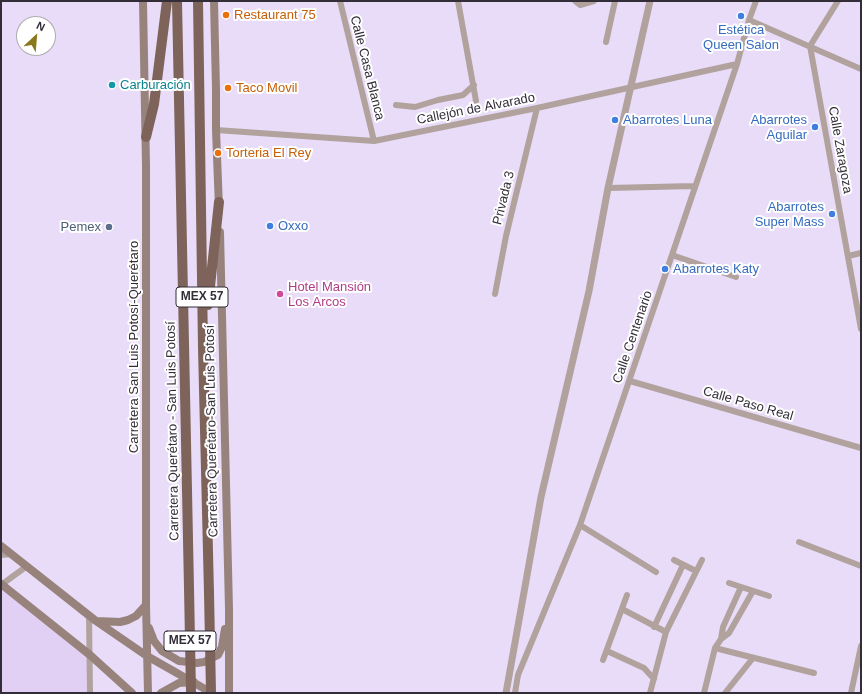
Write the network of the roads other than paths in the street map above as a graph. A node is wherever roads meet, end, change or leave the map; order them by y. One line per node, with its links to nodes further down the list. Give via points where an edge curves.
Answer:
1 (143, 1): 25 (main road, Carretera San Luis Potosí-Querétaro)
2 (167, 1): 25 (highway, via 154,104)
3 (177, 1): 84 (highway, Carretera Querétaro - San Luis Potosí / MEX 57, bridge)
4 (198, 1): 36 (highway, MEX 57)
5 (214, 1): 24 (main road, Carretera Querétaro-San Luis Potosí)
6 (340, 1): 26 (street, Calle Casa Blanca)
7 (458, 1): 19 (street)
8 (575, 1): 9 (street, via 580,5)
9 (594, 1)
10 (615, 1): 15 (street)
11 (650, 1): 20 (street)
12 (756, 1): 14 (street, Calle Centenario)
13 (838, 1): 16 (street)
14 (749, 20): 16 (street); 17 (street, Calle Centenario)
15 (606, 42)
16 (810, 46): 18 (street); 32 (street, Calle Zaragoza)
17 (737, 64): 20 (street, Callejón de Alvarado); 27 (street, Calle Centenario)
18 (861, 69)
19 (474, 85): 21 (street); 22 (street, via 463,94 415,107)
20 (631, 88): 23 (street, Callejón de Alvarado); 28 (street)
21 (476, 101)
22 (396, 105)
23 (537, 108): 26 (street, Callejón de Alvarado); 34 (street, Privada 3, via 506,236)
24 (216, 130): 26 (street, Callejón de Alvarado); 29 (main road, Carretera Querétaro-San Luis Potosí)
25 (146, 137): 57 (main road, Carretera San Luis Potosí-Querétaro)
26 (374, 141)
27 (695, 186): 28 (street); 31 (street, Calle Centenario)
28 (608, 188): 78 (street, via 589,291 541,498)
29 (219, 202): 36 (highway); 58 (main road, Carretera Querétaro-San Luis Potosí)
30 (861, 253): 32 (street)
31 (672, 255): 33 (street); 37 (street, Calle Centenario)
32 (848, 256): 35 (street, Calle Zaragoza)
33 (736, 277)
34 (496, 294)
35 (861, 329)
36 (203, 348): 85 (highway, MEX 57, bridge)
37 (630, 381): 38 (street, Calle Paso Real); 39 (street, Calle Centenario)
38 (861, 448)
39 (580, 525): 50 (street); 76 (street, Calle Centenario)
40 (799, 542): 48 (street)
41 (1, 546): 42 (main road)
42 (12, 554): 43 (street); 47 (main road)
43 (1, 555)
44 (674, 560): 46 (street)
45 (702, 560): 49 (street)
46 (684, 565): 49 (street); 63 (street)
47 (27, 566): 52 (street); 60 (main road)
48 (861, 566)
49 (696, 571): 64 (street)
50 (656, 572)
51 (730, 583): 53 (street)
52 (1, 585): 69 (main road)
53 (741, 587): 54 (street); 65 (street)
54 (753, 591): 56 (street); 65 (street, via 729,633)
55 (627, 595): 59 (street)
56 (769, 596)
57 (146, 605): 61 (main road, Carretera San Luis Potosí-Querétaro); 62 (main road, via 136,616 128,620)
58 (229, 608): 61 (main road, via 222,647 218,655 204,662 179,661 162,651 154,641); 86 (main road, Carretera Querétaro-San Luis Potosí)
59 (622, 609): 63 (street); 68 (street)
60 (89, 616): 62 (main road); 69 (street)
61 (146, 620): 70 (main road, Carretera San Luis Potosí-Querétaro)
62 (96, 621): 70 (main road)
63 (654, 627): 64 (street)
64 (666, 632): 73 (street)
65 (720, 639): 67 (street)
66 (861, 646): 92 (street)
67 (715, 648): 71 (street); 90 (street)
68 (607, 652): 72 (street); 74 (street)
69 (90, 655): 80 (street); 81 (main road)
70 (147, 656): 79 (main road); 82 (main road, Carretera San Luis Potosí-Querétaro)
71 (753, 658): 75 (street); 91 (street)
72 (603, 660)
73 (657, 666): 74 (street); 77 (street)
74 (644, 668): 77 (street)
75 (814, 673)
76 (518, 675): 78 (street); 88 (street, Calle Centenario)
77 (654, 679): 89 (street)
78 (508, 680): 87 (street)
79 (194, 682): 83 (main road, via 179,683); 85 (main road)
80 (90, 693)
81 (132, 693)
82 (148, 693)
83 (161, 693)
84 (191, 693)
85 (212, 693)
86 (229, 693)
87 (506, 693)
88 (515, 693)
89 (650, 693)
90 (704, 693)
91 (725, 693)
92 (851, 693)

